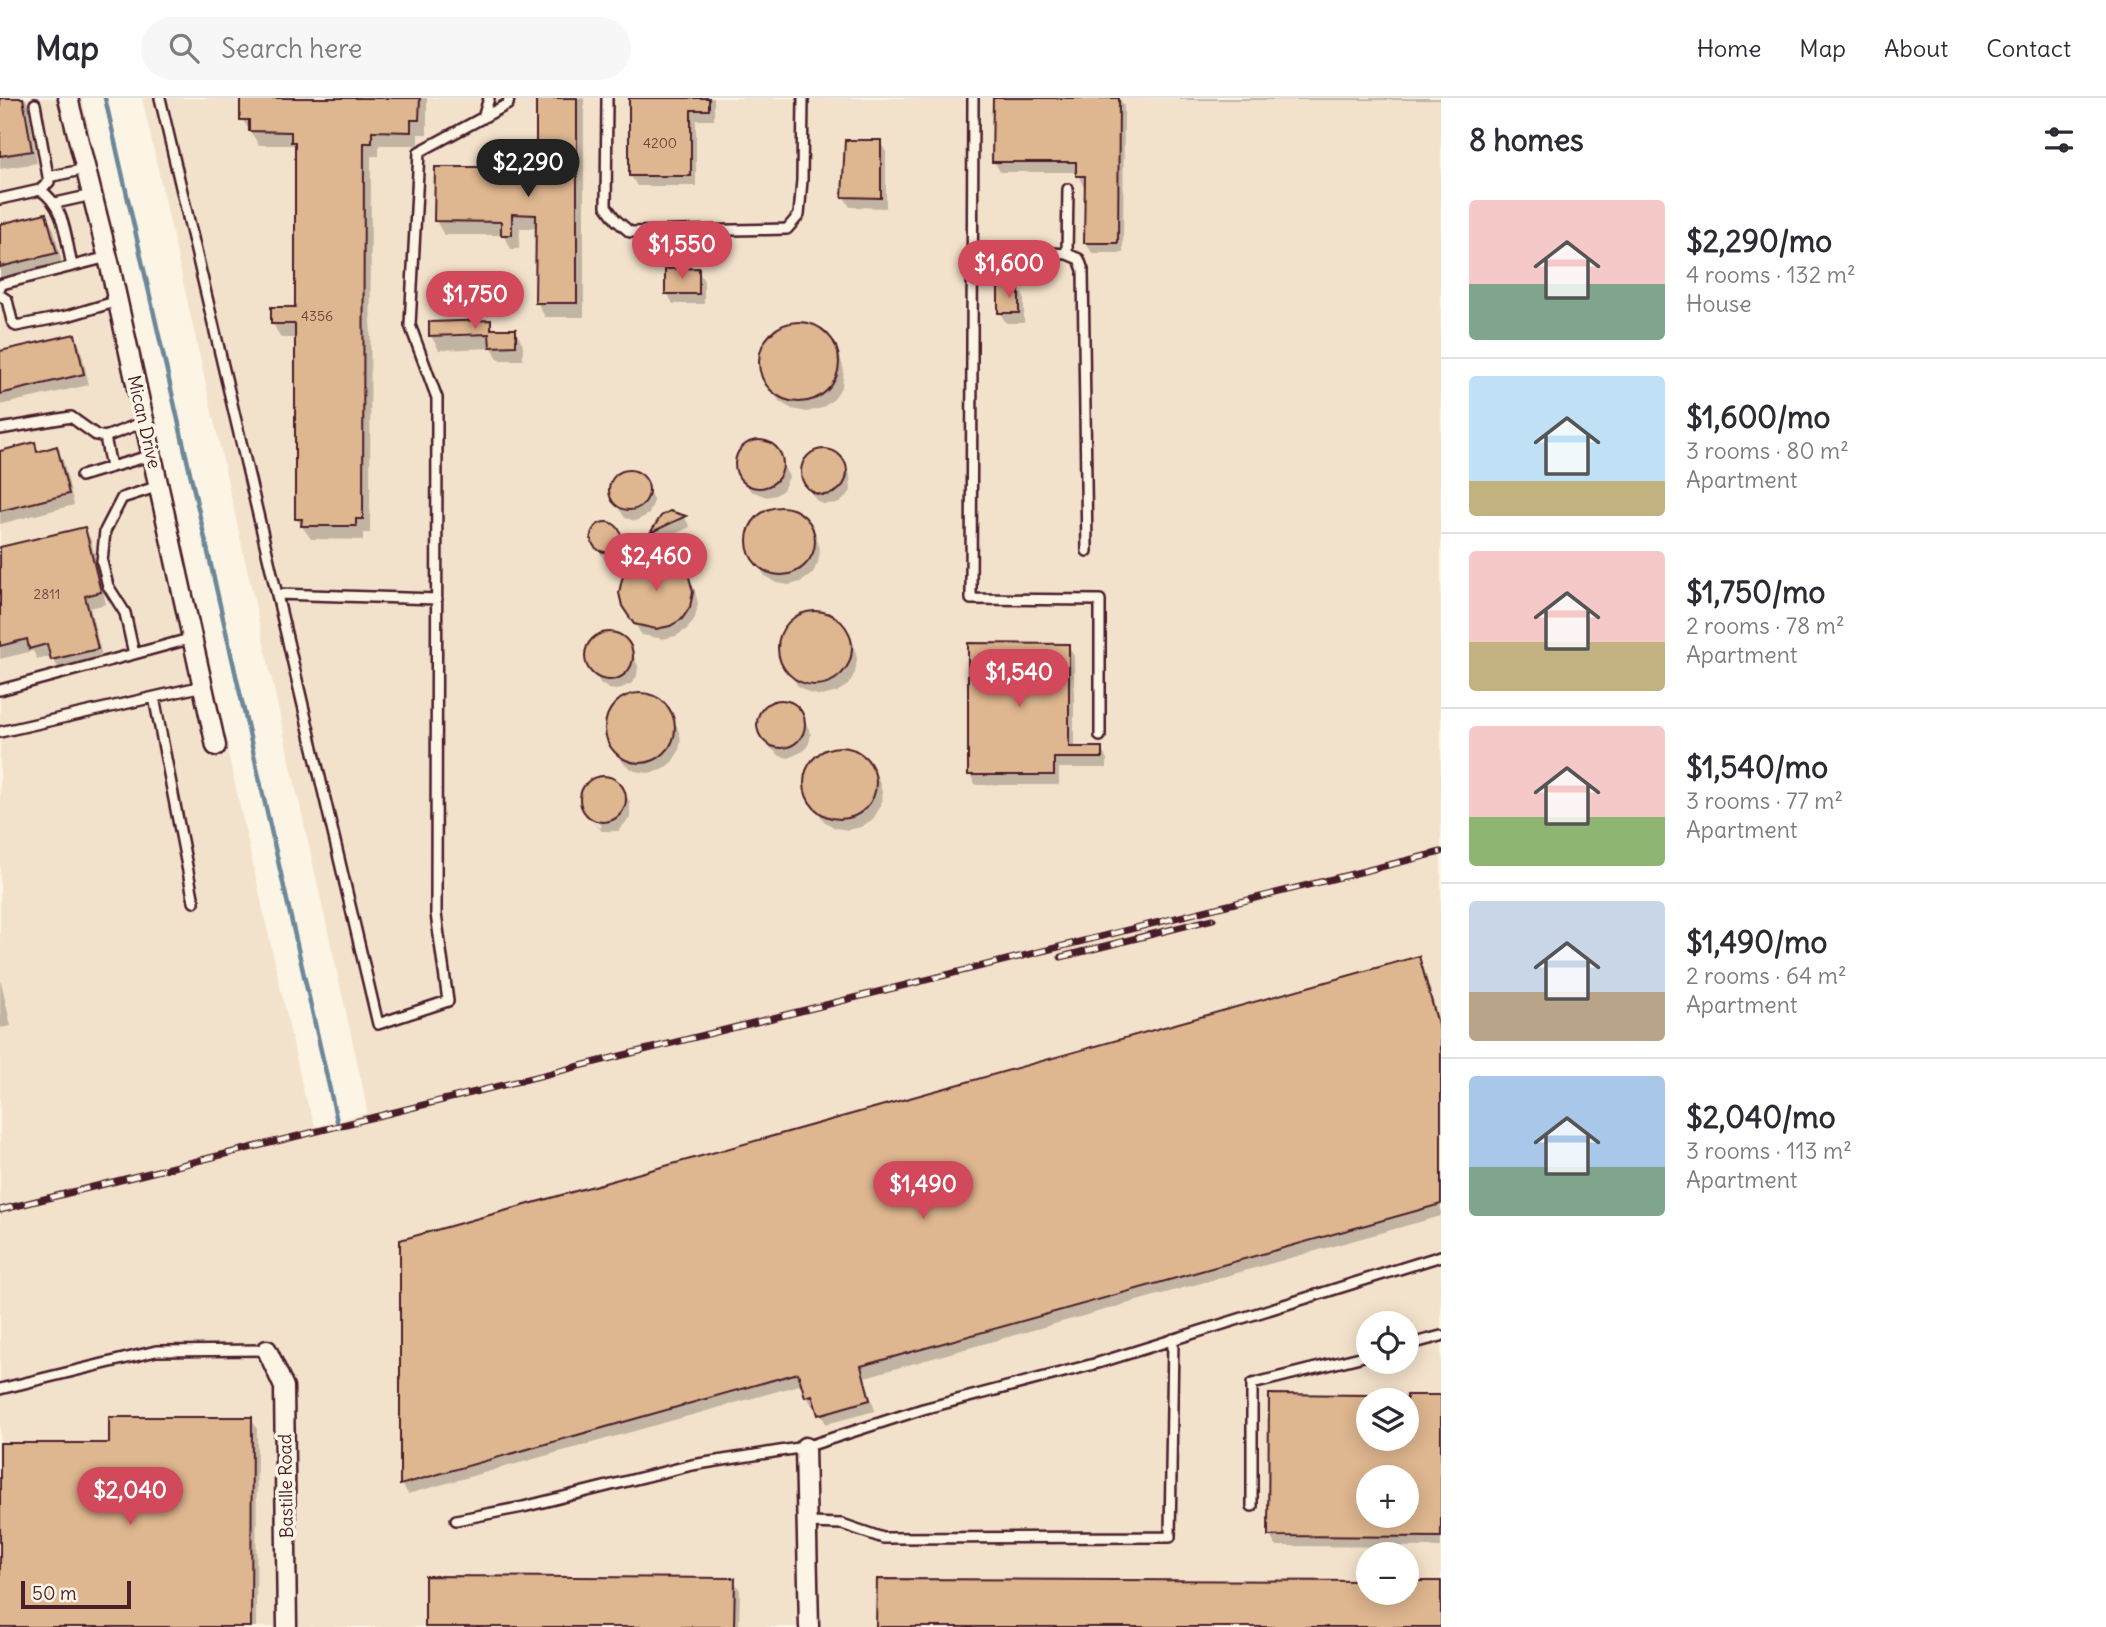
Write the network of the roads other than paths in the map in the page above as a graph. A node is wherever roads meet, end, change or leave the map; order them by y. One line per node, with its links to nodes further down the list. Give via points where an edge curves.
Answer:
1 (68, 98): 10 (street, Mican Drive)
2 (160, 98): 31 (lane)
3 (489, 98): 9 (lane)
4 (509, 98): 9 (lane, via 508,104)
5 (607, 98): 6 (lane, via 606,206 630,232 788,229 799,215)
6 (803, 98)
7 (973, 98): 17 (lane)
8 (35, 104): 11 (lane)
9 (483, 118): 32 (lane, via 419,152 410,325 437,398)
10 (86, 169): 11 (lane); 14 (street, Mican Drive)
11 (48, 177): 13 (lane)
12 (1068, 189): 18 (lane)
13 (40, 190): 15 (lane); 16 (lane)
14 (92, 195): 16 (lane); 19 (street, Mican Drive)
15 (0, 198)
16 (56, 203): 20 (lane)
17 (972, 248): 18 (lane); 39 (lane, via 971,599 1100,600)
18 (1067, 254): 30 (lane, via 1079,259 1083,270)
19 (108, 257): 20 (lane); 22 (street, Mican Drive)
20 (72, 267): 21 (lane, via 2,284)
21 (0, 293): 22 (lane, via 16,326)
22 (118, 301): 23 (street, Mican Drive)
23 (144, 422): 25 (lane); 26 (street, Mican Drive)
24 (0, 429): 25 (lane, via 71,416)
25 (105, 437): 27 (lane)
26 (152, 455): 27 (lane); 29 (street, Mican Drive)
27 (111, 467): 28 (lane)
28 (81, 476)
29 (159, 486): 33 (street, Mican Drive); 34 (lane, via 122,498 104,531 102,562 108,586 125,613)
30 (1087, 551)
31 (276, 594): 32 (lane); 32 (lane, via 378,1024 448,1001 436,914)
32 (437, 599)
33 (193, 638): 34 (lane); 35 (street, Mican Drive)
34 (134, 654): 36 (lane)
35 (203, 686): 37 (lane); 40 (street, Mican Drive)
36 (0, 690)
37 (154, 697): 38 (lane); 41 (lane)
38 (0, 732)
39 (1100, 736)
40 (216, 746)
41 (194, 902)
42 (1441, 1256): 44 (lane)
43 (1441, 1336): 45 (lane)
44 (1173, 1339): 49 (lane); 52 (lane, via 1170,1537 883,1538 842,1524)
45 (1419, 1342)
46 (267, 1350): 48 (lane, via 156,1351); 53 (street, Bastille Road, via 284,1387)
47 (1356, 1358): 50 (lane, via 1252,1384)
48 (0, 1390)
49 (806, 1447): 51 (lane, via 692,1465); 52 (street)
50 (1252, 1506)
51 (456, 1520)
52 (807, 1524): 54 (street)
53 (287, 1627)
54 (809, 1627)

